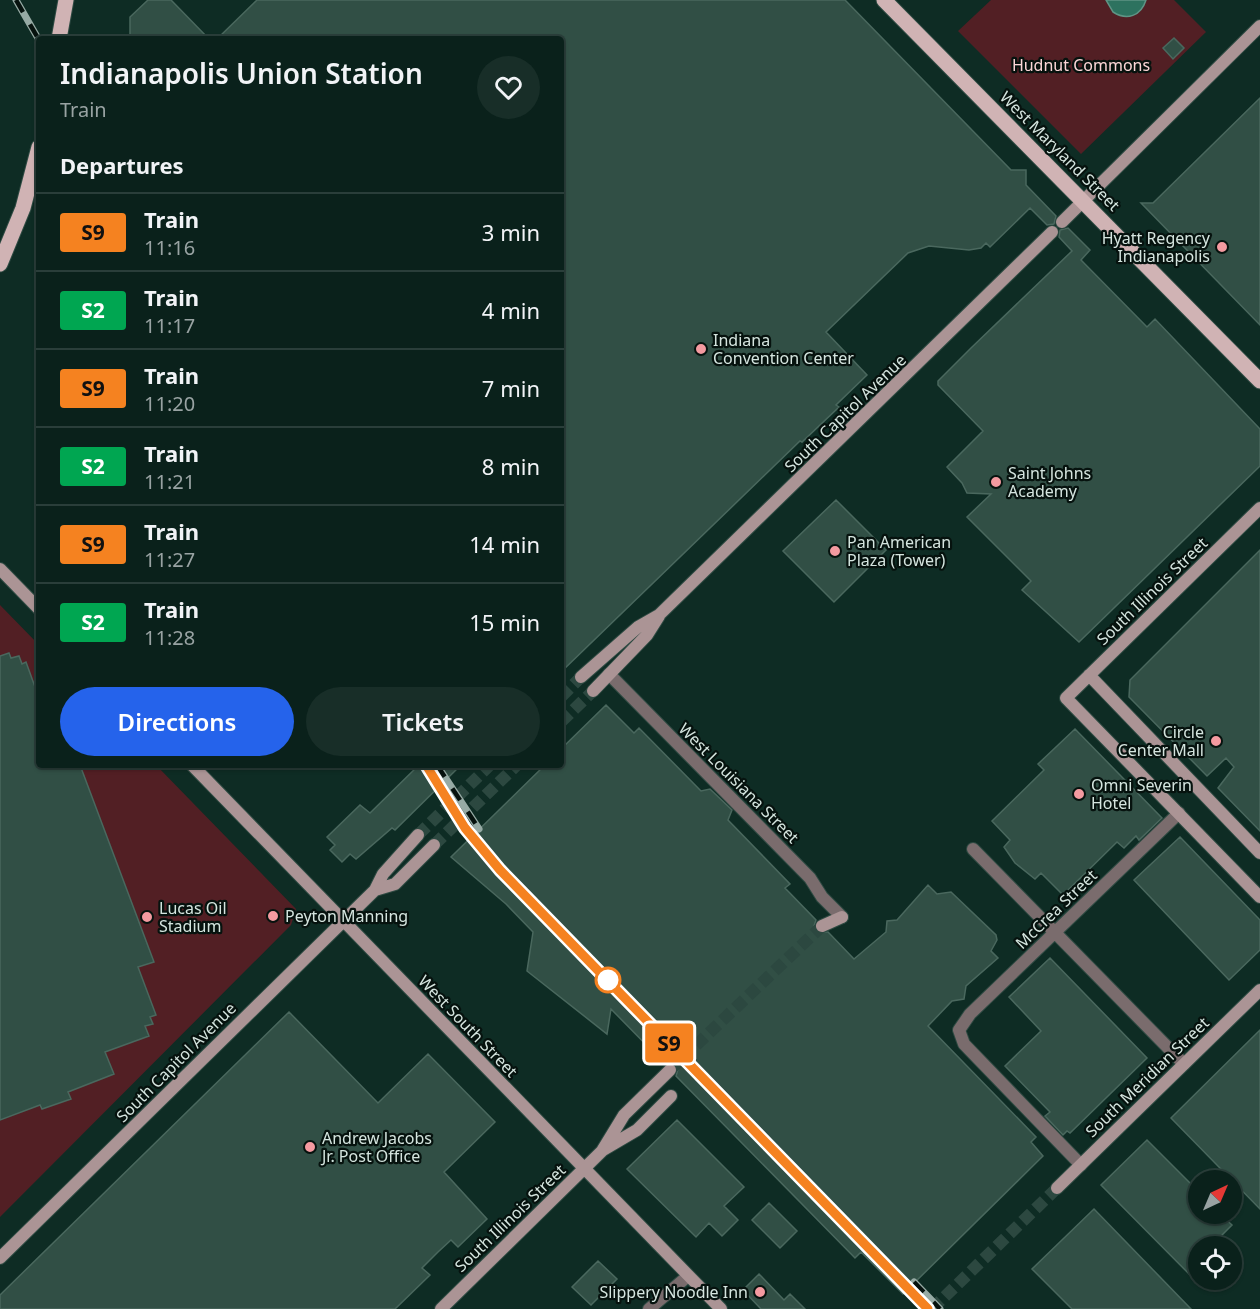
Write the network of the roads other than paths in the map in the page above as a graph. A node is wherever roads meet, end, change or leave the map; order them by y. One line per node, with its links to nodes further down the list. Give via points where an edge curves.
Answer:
1 (66, 0): 4 (main road)
2 (884, 0): 6 (main road, West Maryland Street)
3 (1260, 26): 6 (main road)
4 (60, 36)
5 (36, 158): 9 (main road, via 23,208)
6 (1083, 201): 7 (main road); 10 (main road, West Maryland Street)
7 (1062, 222)
8 (1052, 232): 14 (main road, South Capitol Avenue)
9 (0, 264)
10 (1260, 381)
11 (1260, 508): 16 (main road, South Illinois Street)
12 (0, 569): 13 (main road)
13 (36, 606)
14 (659, 615): 15 (main road, South Capitol Avenue, via 647,635); 17 (main road, South Capitol Avenue, via 638,627)
15 (609, 674): 18 (main road, South Capitol Avenue); 27 (street, West Louisiana Street, via 810,878)
16 (1089, 675): 20 (main road, South Illinois Street, via 1066,698); 24 (main road)
17 (581, 677)
18 (593, 691)
19 (195, 768): 28 (main road, West South Street)
20 (1179, 813): 26 (main road); 30 (street, McCrea Street)
21 (418, 835): 25 (main road, South Capitol Avenue, via 383,874)
22 (434, 845): 25 (main road, South Capitol Avenue, via 395,884)
23 (974, 849): 30 (street)
24 (1260, 853)
25 (375, 890): 28 (main road, South Capitol Avenue)
26 (1260, 897)
27 (842, 917): 29 (main road)
28 (343, 920): 37 (main road, West South Street); 39 (main road, South Capitol Avenue)
29 (822, 926)
30 (1055, 932): 32 (street); 36 (street, McCrea Street, via 970,1014 959,1030 964,1044)
31 (1260, 990): 32 (main road, South Meridian Street)
32 (1184, 1064): 36 (main road, South Meridian Street)
33 (670, 1070): 35 (main road, South Illinois Street, via 624,1115)
34 (671, 1096): 35 (main road, South Illinois Street, via 637,1130)
35 (602, 1151): 37 (main road, South Illinois Street)
36 (1081, 1165): 38 (main road, South Meridian Street)
37 (585, 1168): 40 (main road, West South Street); 41 (main road, South Illinois Street)
38 (1057, 1188)
39 (0, 1258)
40 (688, 1276): 42 (street); 43 (main road, West South Street)
41 (441, 1309)
42 (649, 1309)
43 (721, 1309)

